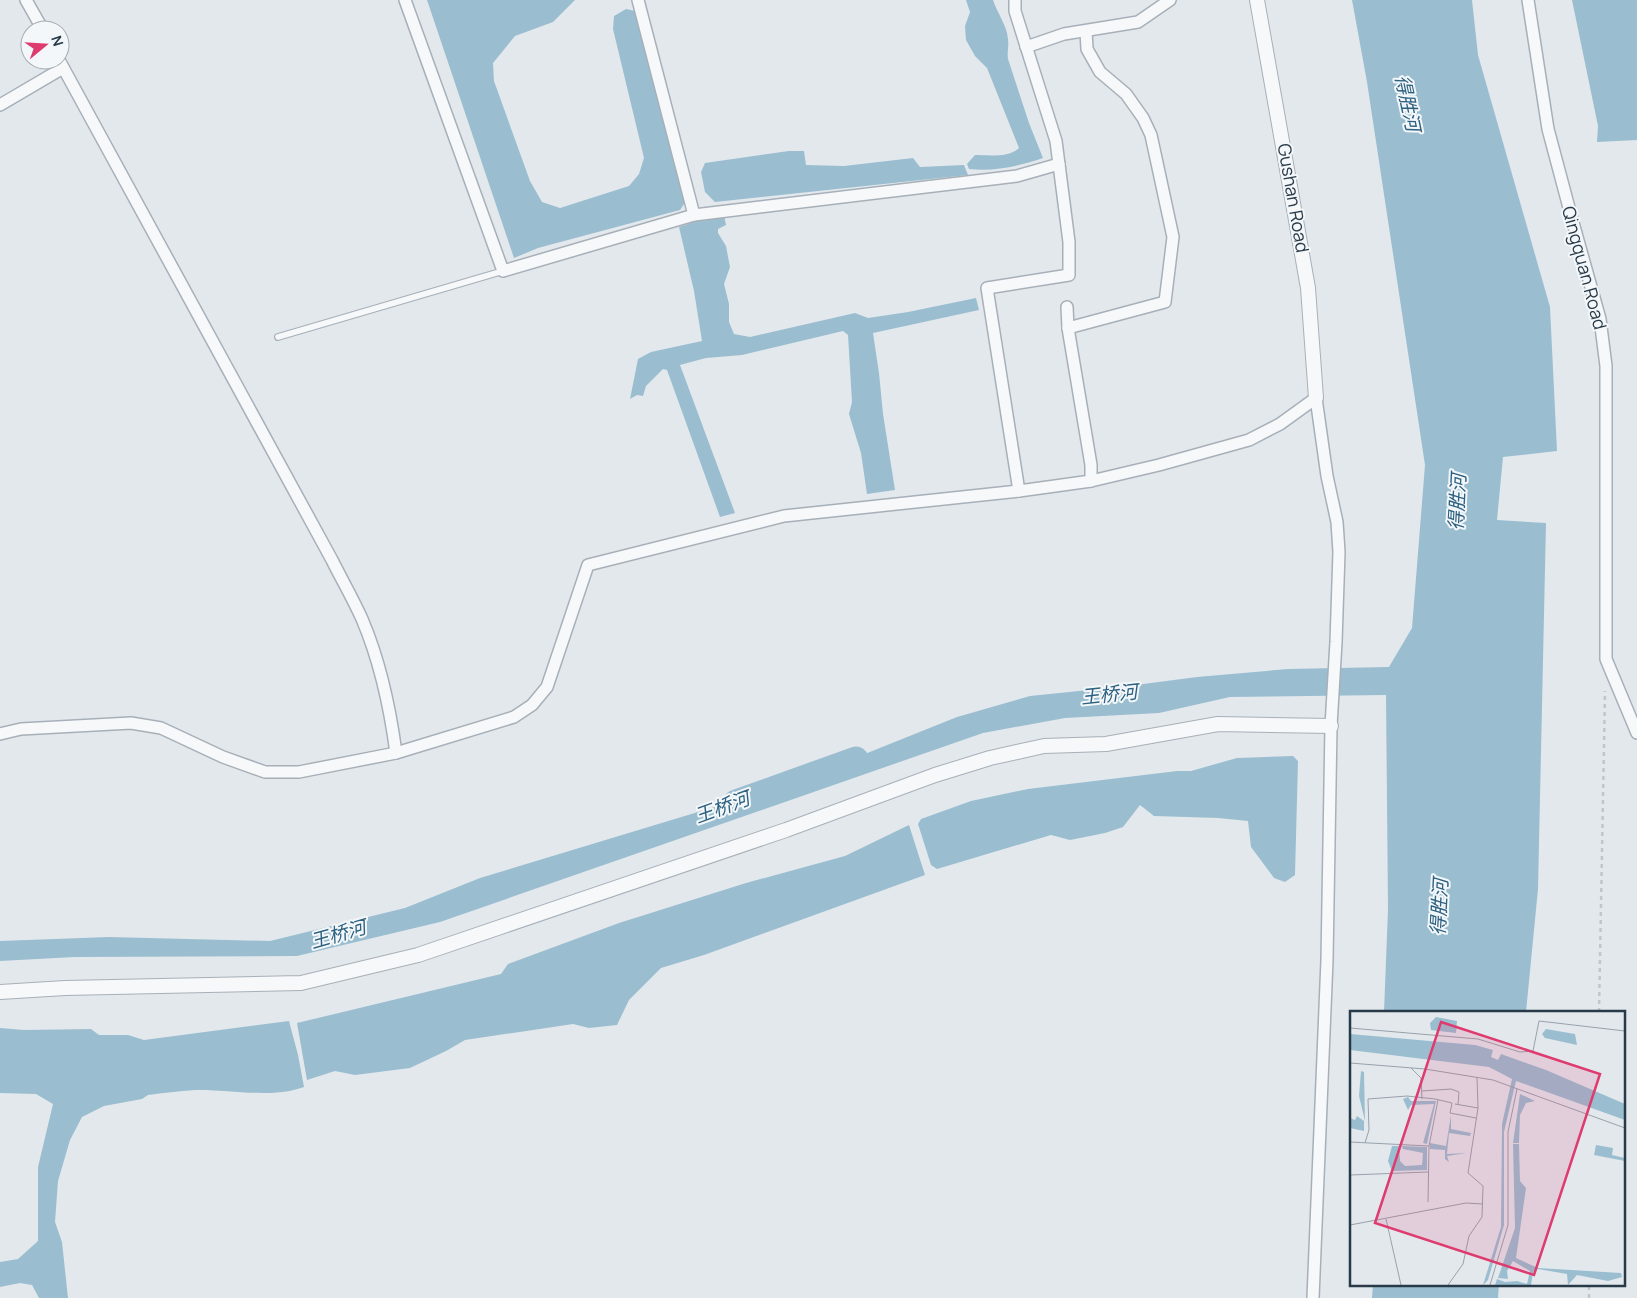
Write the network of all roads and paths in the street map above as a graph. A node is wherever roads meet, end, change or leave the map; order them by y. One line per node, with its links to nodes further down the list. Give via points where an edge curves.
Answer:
1 (26, 0): 8 (street)
2 (405, 0): 16 (street)
3 (638, 0): 15 (street)
4 (1015, 0): 10 (street, via 1015,11)
5 (1170, 0): 9 (street, via 1138,22)
6 (1257, 0): 20 (street, Gushan Road, via 1308,288)
7 (1528, 0): 25 (street, Qingquan Road, via 1548,129 1600,318 1606,366 1606,659)
8 (37, 20)
9 (1086, 30): 10 (street); 18 (street, via 1088,49 1100,72 1126,94 1151,135 1173,236 1165,302)
10 (1026, 47): 14 (street, via 1056,141)
11 (52, 70): 13 (street)
12 (64, 70): 27 (street, via 362,618 391,714)
13 (0, 105)
14 (1059, 164): 15 (street, via 1017,176); 22 (street, via 1069,242 1069,275 988,288)
15 (694, 215): 16 (street)
16 (503, 271): 19 (lane)
17 (1068, 307): 18 (street)
18 (1068, 328): 21 (street)
19 (278, 337)
20 (1316, 398): 21 (street, via 1280,424 1249,440); 24 (street, via 1339,552)
21 (1091, 481): 22 (street)
22 (1019, 491): 27 (street, via 784,516 588,565 547,687 532,705 514,717)
23 (1605, 689): 29 (path)
24 (1331, 726): 28 (street, via 1218,724 1106,744 1044,746 990,758 418,955 301,983); 30 (street, via 1327,960)
25 (1637, 733)
26 (0, 734): 27 (street, via 22,729 131,723 161,728 223,757 265,772 299,772)
27 (396, 753)
28 (0, 992)
29 (1599, 1011)
30 (1313, 1298)

